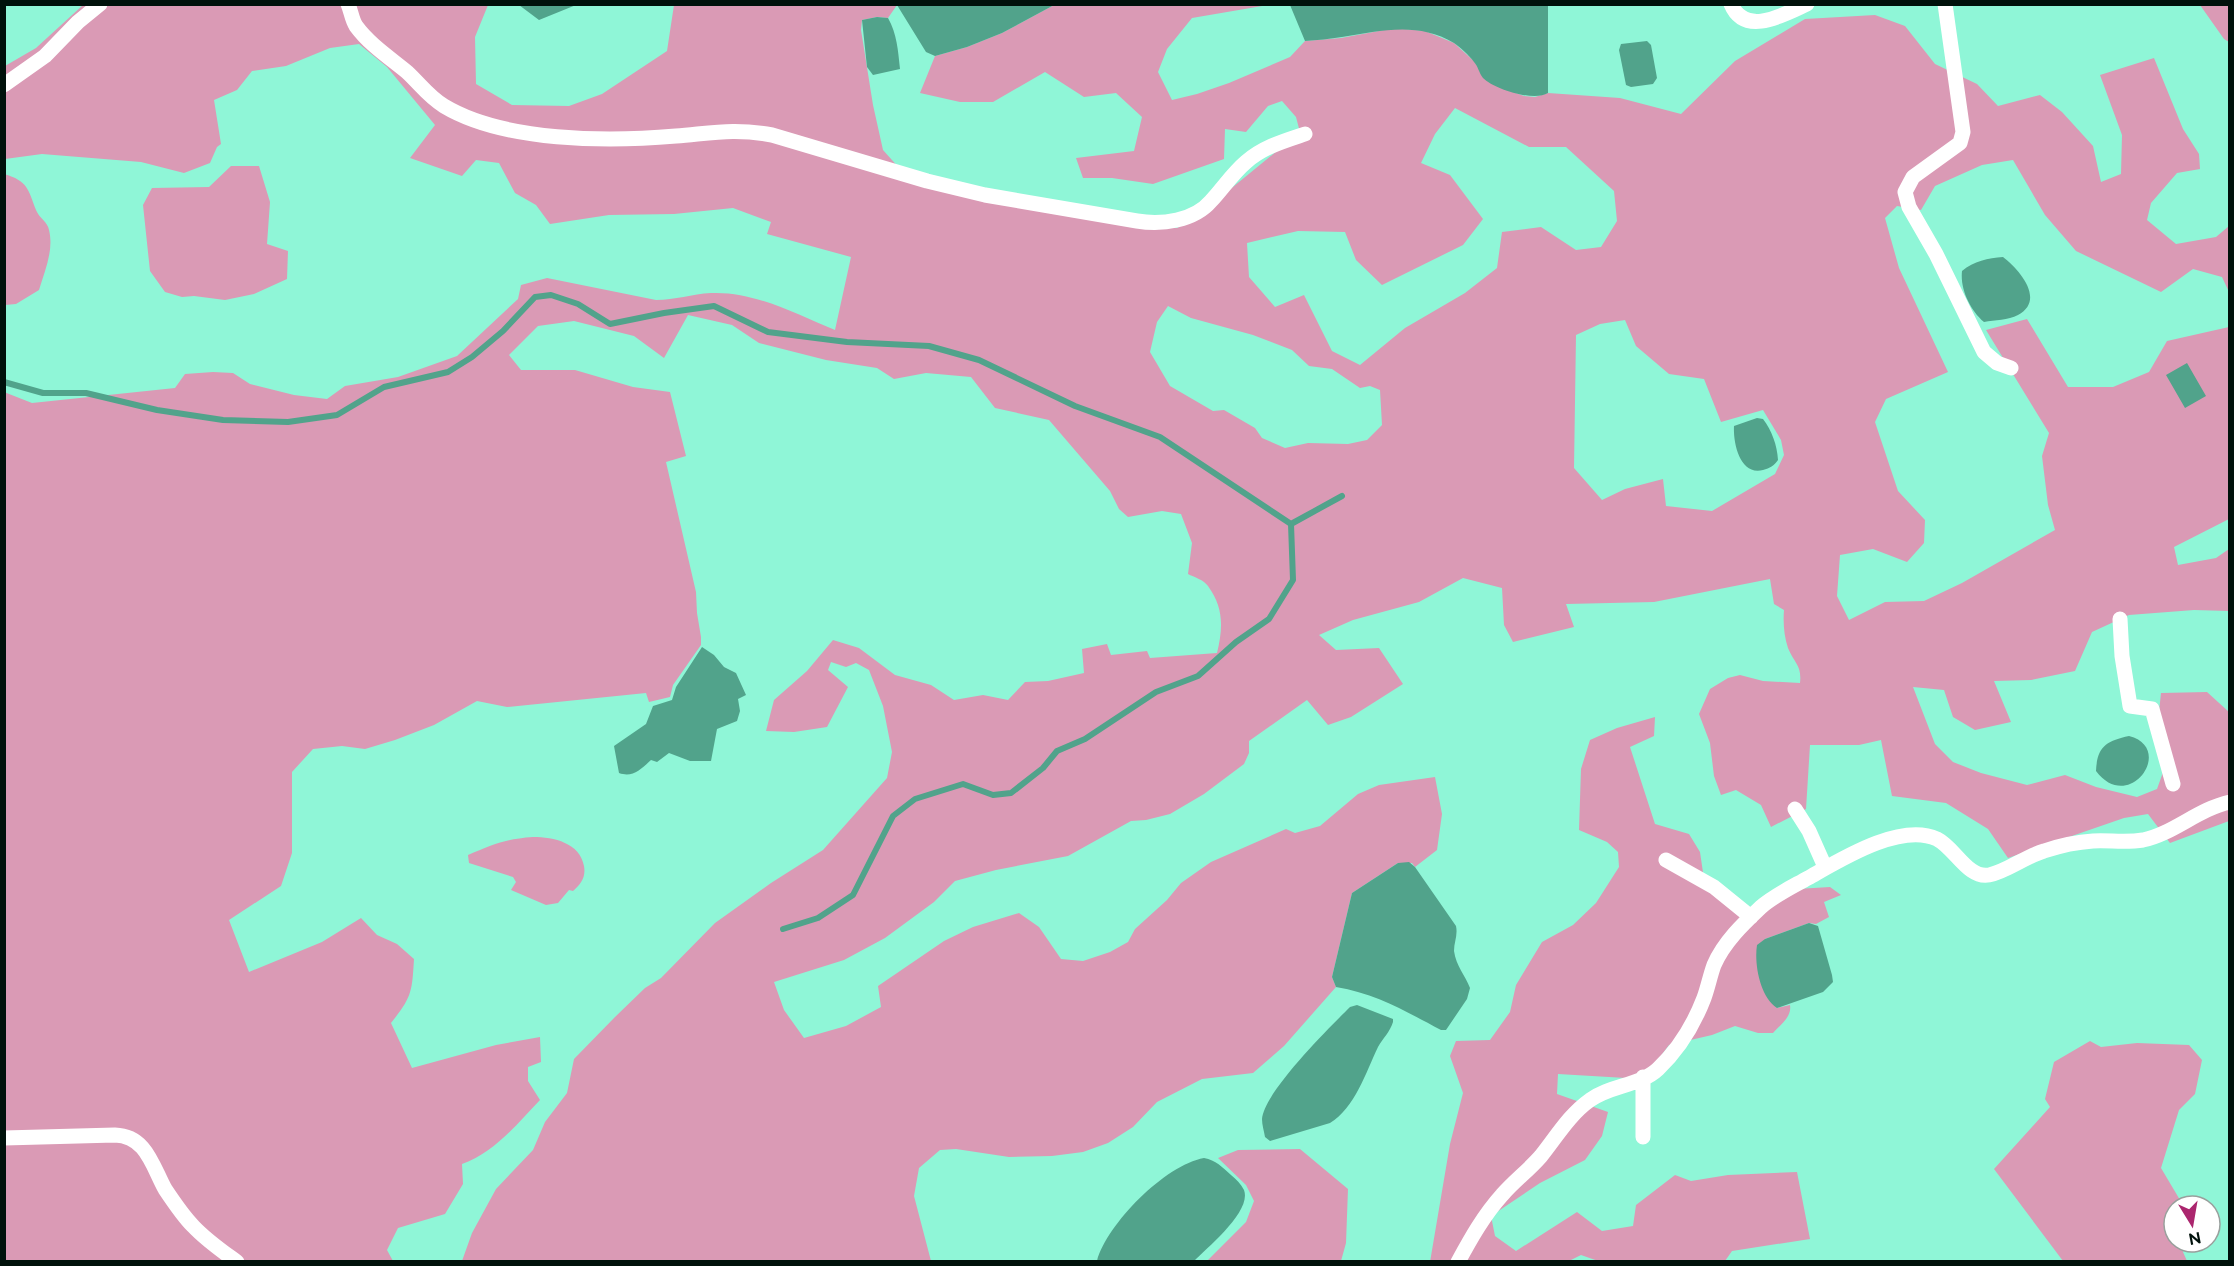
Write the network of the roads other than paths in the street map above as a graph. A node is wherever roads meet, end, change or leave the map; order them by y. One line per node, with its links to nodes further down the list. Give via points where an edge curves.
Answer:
1 (100, 4): 6 (street, via 45,56)
2 (348, 4): 7 (street, via 355,24 367,38 443,105 478,122 550,137 588,139 750,131 985,195 1151,223 1176,221 1202,209 1247,161 1265,148)
3 (1731, 4): 4 (street, via 1738,18 1747,22 1771,18)
4 (1807, 4)
5 (1946, 4): 8 (street, via 1963,132 1960,143 1913,177 1905,192 1909,207 1984,351 1997,363)
6 (4, 85)
7 (1305, 134)
8 (2011, 368)
9 (2120, 619): 10 (street, via 2130,706 2152,709)
10 (2173, 784)
11 (2229, 802): 14 (street, via 2144,840 2066,845 2029,856 1988,875 1975,872 1940,840 1912,834 1892,838)
12 (1795, 809): 14 (street)
13 (1666, 860): 15 (street, via 1714,887)
14 (1825, 867): 15 (street, via 1770,900)
15 (1751, 917): 16 (street, via 1727,943 1715,964 1688,1031 1657,1070)
16 (1643, 1077): 17 (street); 20 (street, via 1593,1098 1565,1122 1540,1158 1502,1194)
17 (1643, 1137)
18 (4, 1138): 19 (street, via 125,1135 133,1139 146,1151 166,1190 193,1226)
19 (237, 1262)
20 (1458, 1262)

